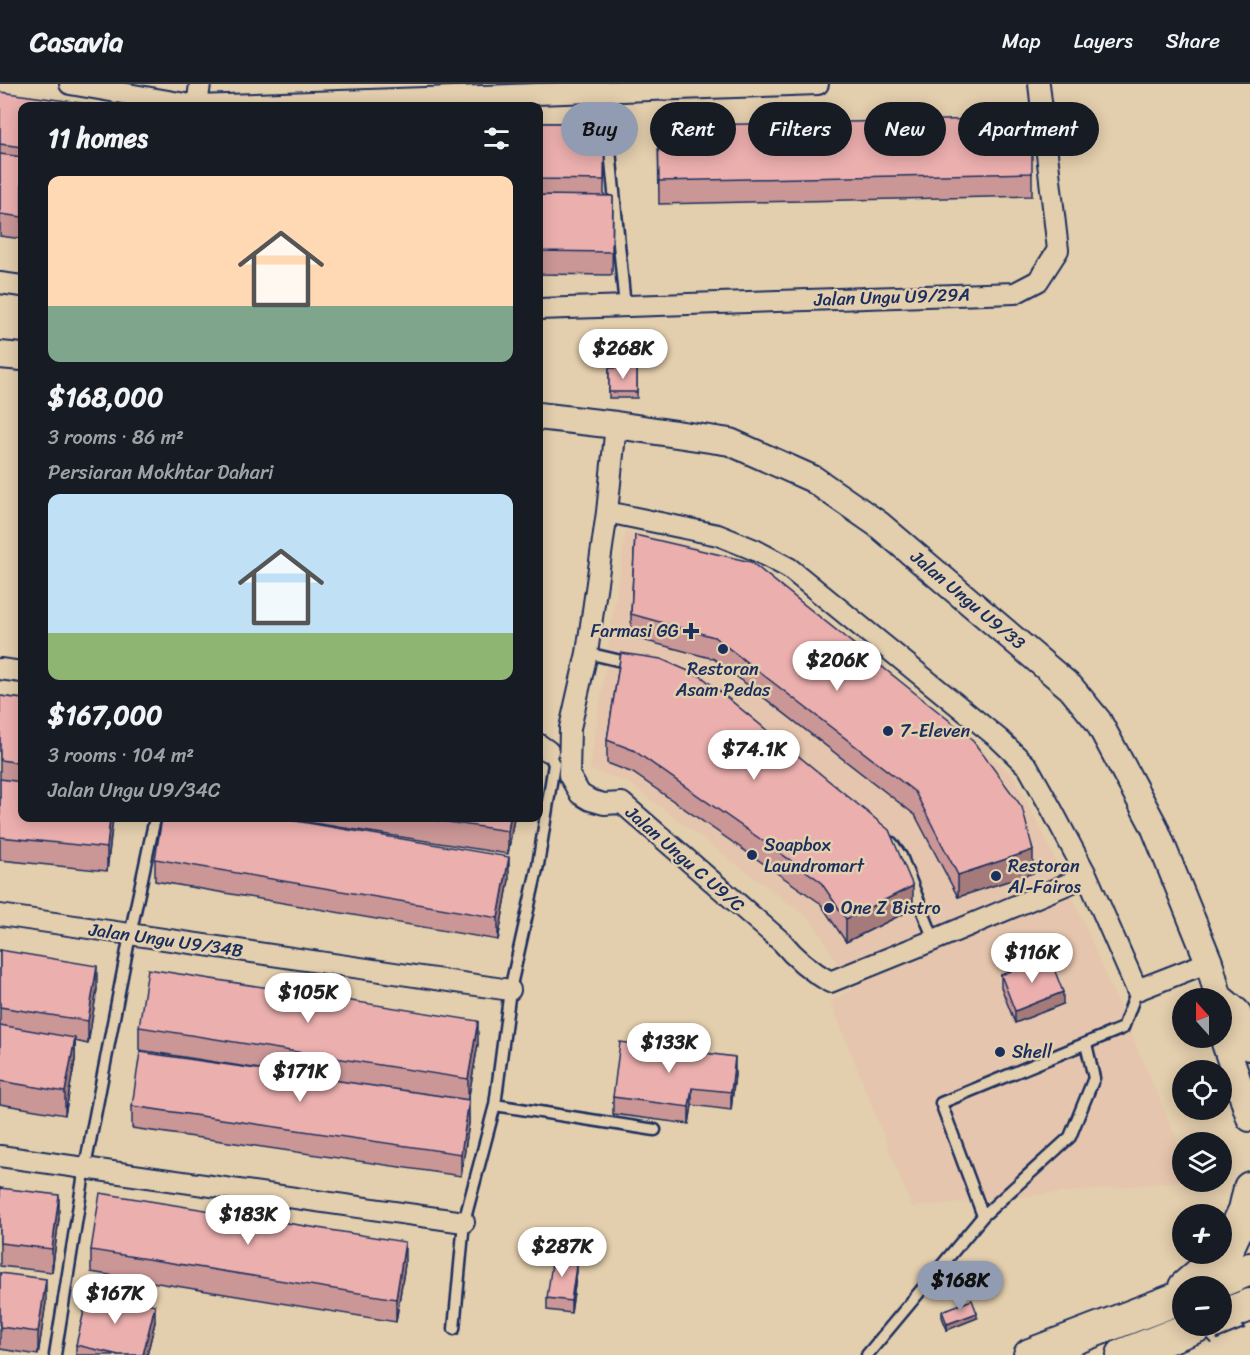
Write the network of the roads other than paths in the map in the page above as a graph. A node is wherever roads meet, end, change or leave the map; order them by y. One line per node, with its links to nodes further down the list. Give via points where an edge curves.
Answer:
1 (70, 84): 6 (street)
2 (200, 84): 7 (street)
3 (818, 84): 5 (street)
4 (1039, 84): 11 (street, Jalan Ungu U9/29A, via 1058,250 1038,281 1015,293)
5 (604, 88): 8 (street); 11 (lane)
6 (174, 102)
7 (198, 102)
8 (287, 102)
9 (0, 283): 10 (street)
10 (18, 285)
11 (625, 307): 12 (street, Jalan Ungu U9/29A)
12 (543, 309)
13 (0, 355): 14 (street)
14 (18, 357)
15 (543, 417): 16 (street, Jalan Ungu U9/33)
16 (616, 425): 17 (street, Jalan Ungu C U9/C); 29 (street, Jalan Ungu U9/33, via 730,442 813,479 878,524 1071,688 1098,721 1154,826)
17 (607, 512): 18 (street, Jalan Ungu C U9/C); 25 (street, via 718,535 789,568 1028,767)
18 (587, 653): 19 (lane); 28 (street, Jalan Ungu C U9/C, via 570,728 568,775 580,794 604,804 622,803 812,972 830,982)
19 (642, 666)
20 (0, 669): 21 (street)
21 (18, 671)
22 (543, 748): 31 (lane, via 554,764 538,865)
23 (153, 822): 27 (lane)
24 (885, 831): 28 (lane, via 901,856)
25 (1087, 876): 28 (street, Jalan Ungu C U9/C); 32 (street)
26 (0, 915): 27 (street, Jalan Ungu U9/34B)
27 (130, 935): 31 (street, Jalan Ungu U9/34B); 41 (lane)
28 (934, 940)
29 (1209, 962): 30 (street, Jalan Ungu U9/33); 32 (street)
30 (1216, 988)
31 (510, 990): 37 (lane)
32 (1137, 990): 34 (lane, via 1123,1028)
33 (1232, 1008): 35 (street, Jalan Ungu U9/33)
34 (1086, 1044): 43 (lane, via 1094,1078 1071,1137); 43 (lane, via 941,1103)
35 (1250, 1047)
36 (1227, 1048): 38 (street)
37 (495, 1105): 39 (lane); 44 (lane)
38 (1250, 1118)
39 (655, 1130)
40 (0, 1156): 41 (street)
41 (86, 1167): 44 (street); 55 (lane)
42 (1250, 1188): 46 (main road, via 1245,1210 1226,1251)
43 (983, 1216): 56 (lane)
44 (464, 1222): 51 (lane)
45 (1250, 1269): 47 (main road)
46 (1200, 1276)
47 (1232, 1276)
48 (1172, 1300): 57 (main road)
49 (1250, 1305): 50 (main road)
50 (1232, 1312)
51 (454, 1329)
52 (1172, 1336): 58 (main road)
53 (1228, 1336): 60 (main road)
54 (1250, 1344): 59 (main road, bridge)
55 (55, 1355)
56 (867, 1355)
57 (1030, 1355)
58 (1123, 1355)
59 (1223, 1355)
60 (1235, 1355)

